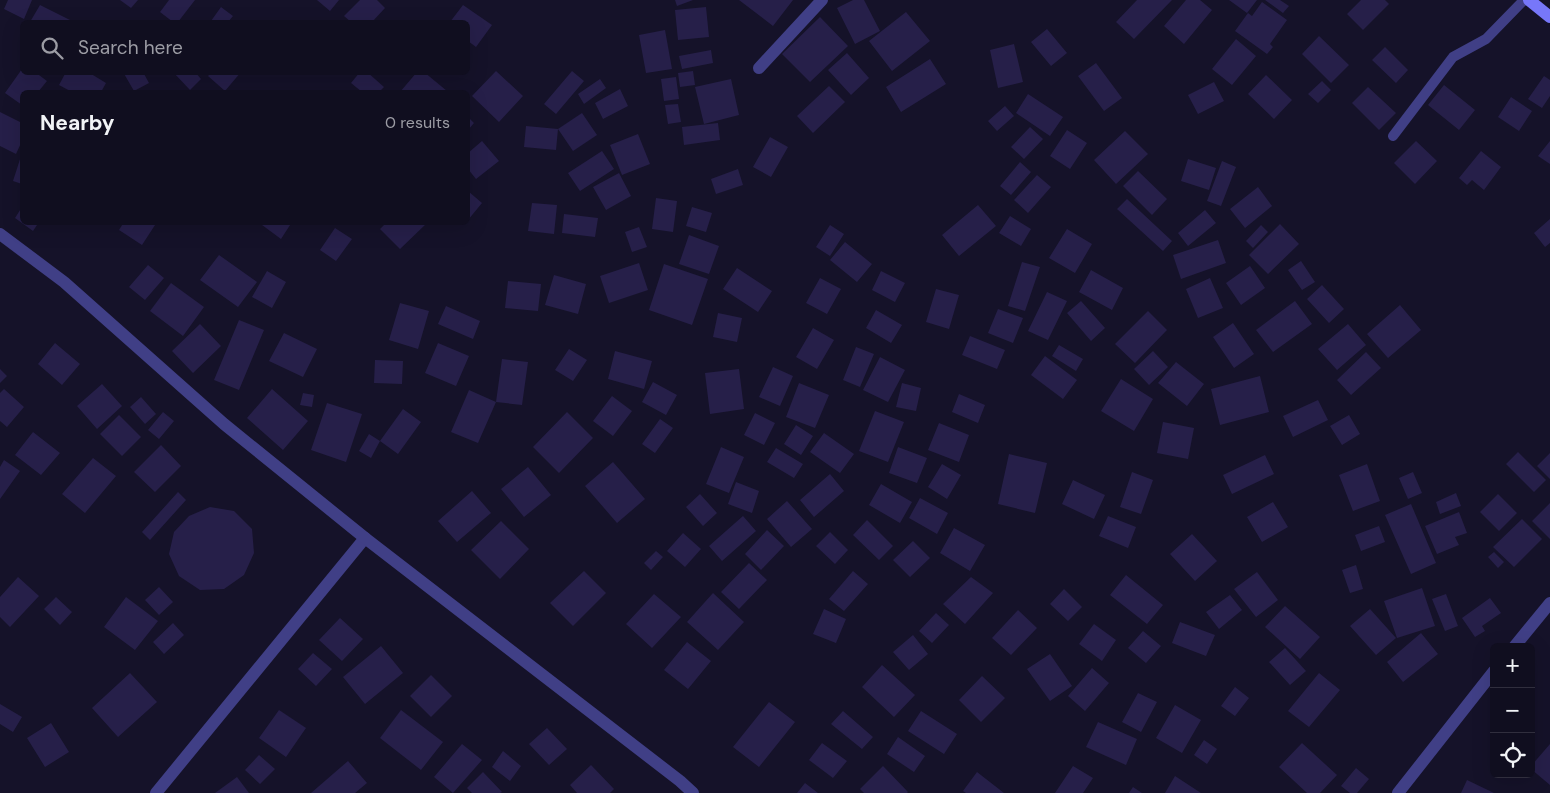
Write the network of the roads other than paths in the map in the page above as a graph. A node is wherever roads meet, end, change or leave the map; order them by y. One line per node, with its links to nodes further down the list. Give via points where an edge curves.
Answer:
1 (822, 0): 5 (street)
2 (1524, 0): 6 (lane, via 1486,39 1453,56)
3 (1529, 0): 4 (main road)
4 (1550, 17)
5 (759, 68)
6 (1393, 136)
7 (0, 234): 8 (street, via 64,282 224,424)
8 (365, 538): 12 (street); 13 (street)
9 (1550, 603): 10 (street)
10 (1517, 643)
11 (1490, 677): 14 (street)
12 (156, 793)
13 (693, 793)
14 (1398, 793)

